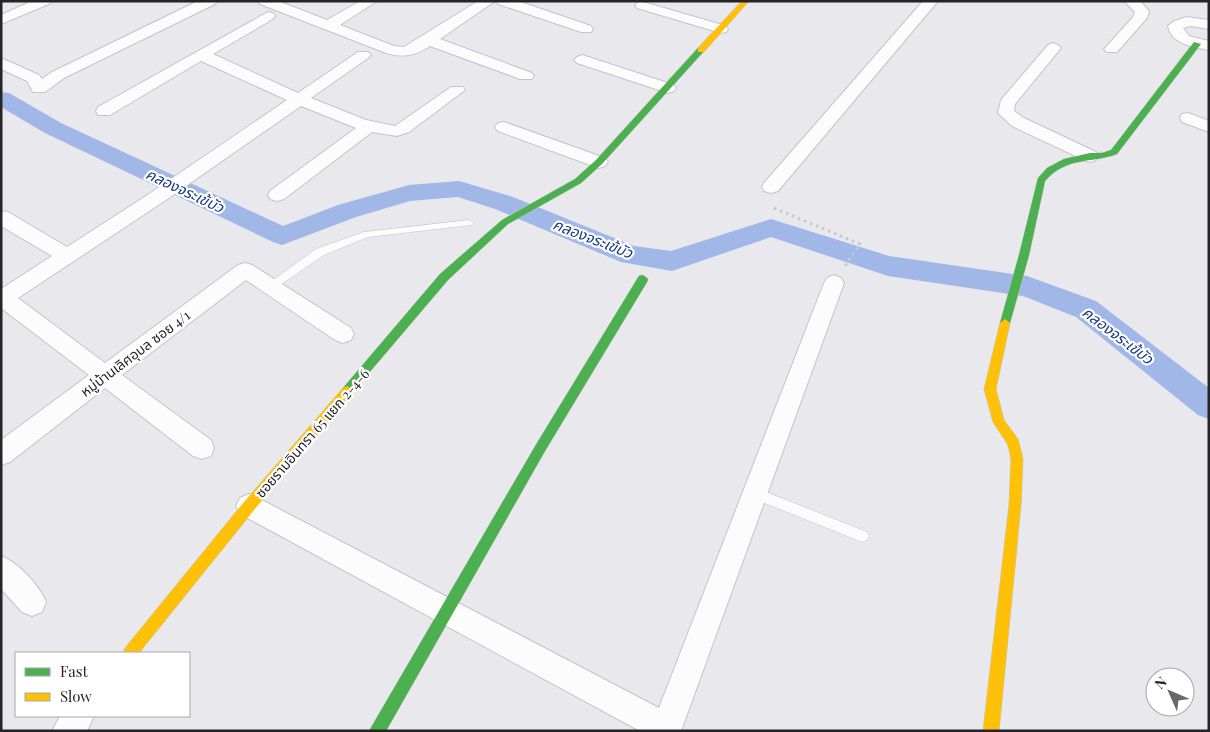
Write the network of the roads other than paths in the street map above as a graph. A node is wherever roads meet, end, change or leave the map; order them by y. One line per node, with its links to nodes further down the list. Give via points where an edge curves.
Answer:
1 (44, 1): 11 (street)
2 (210, 1): 23 (street, via 58,76 39,89 33,78)
3 (370, 1): 13 (street)
4 (488, 1): 16 (street)
5 (503, 1): 14 (street)
6 (746, 1): 15 (street, ซอยรามอินทรา 65 แยก 2-4-6)
7 (1131, 1): 19 (street, via 1142,12 1140,18)
8 (925, 2): 35 (street)
9 (642, 5): 15 (street)
10 (266, 8): 13 (street); 20 (street)
11 (1, 20)
12 (1209, 25): 17 (street, via 1192,21 1175,26 1176,32 1184,39)
13 (328, 26): 16 (street, via 397,51 412,50)
14 (586, 29)
15 (721, 29): 25 (street, ซอยรามอินทรา 65 แยก 2-4-6)
16 (429, 40): 24 (street)
17 (1203, 45): 33 (street, via 1114,152)
18 (1053, 48): 33 (street, via 1008,103 1006,113 1018,122)
19 (1112, 49)
20 (201, 54): 27 (street); 28 (street)
21 (363, 55): 27 (street)
22 (582, 60): 25 (street)
23 (1, 64)
24 (526, 76)
25 (668, 88): 34 (street, ซอยรามอินทรา 65 แยก 2-4-6)
26 (457, 90): 31 (street, via 401,129 387,132)
27 (299, 98): 31 (street); 39 (street)
28 (104, 111)
29 (1188, 118): 30 (street)
30 (1209, 126)
31 (368, 127): 36 (street)
32 (504, 127): 34 (street)
33 (1090, 156): 59 (street, via 1067,161 1050,170 1041,180 990,389 999,422 1014,443 1017,459)
34 (600, 162): 49 (street, ซอยรามอินทรา 65 แยก 2-4-6, via 578,181 504,222 444,276)
35 (771, 186)
36 (277, 195)
37 (1, 217): 39 (street)
38 (469, 223): 42 (lane, via 367,234 320,252)
39 (67, 256): 43 (street)
40 (643, 279): 53 (street, via 594,355)
41 (834, 283): 48 (street)
42 (270, 286): 44 (street); 45 (street, หมู่บ้านเลิศอุบล ซอย 4/1, via 245,270)
43 (2, 298): 45 (street)
44 (343, 334)
45 (106, 374): 46 (street); 47 (street, หมู่บ้านเลิศอุบล ซอย 4/1)
46 (202, 448)
47 (1, 454)
48 (756, 494): 50 (lane); 56 (street)
49 (249, 506): 53 (street); 54 (street, ซอยรามอินทรา 65 แยก 2-4-6)
50 (862, 536)
51 (1, 569): 52 (street)
52 (32, 602)
53 (448, 612): 56 (street); 58 (street)
54 (131, 652)
55 (78, 717): 57 (street)
56 (666, 730)
57 (67, 731)
58 (377, 731)
59 (991, 731)

